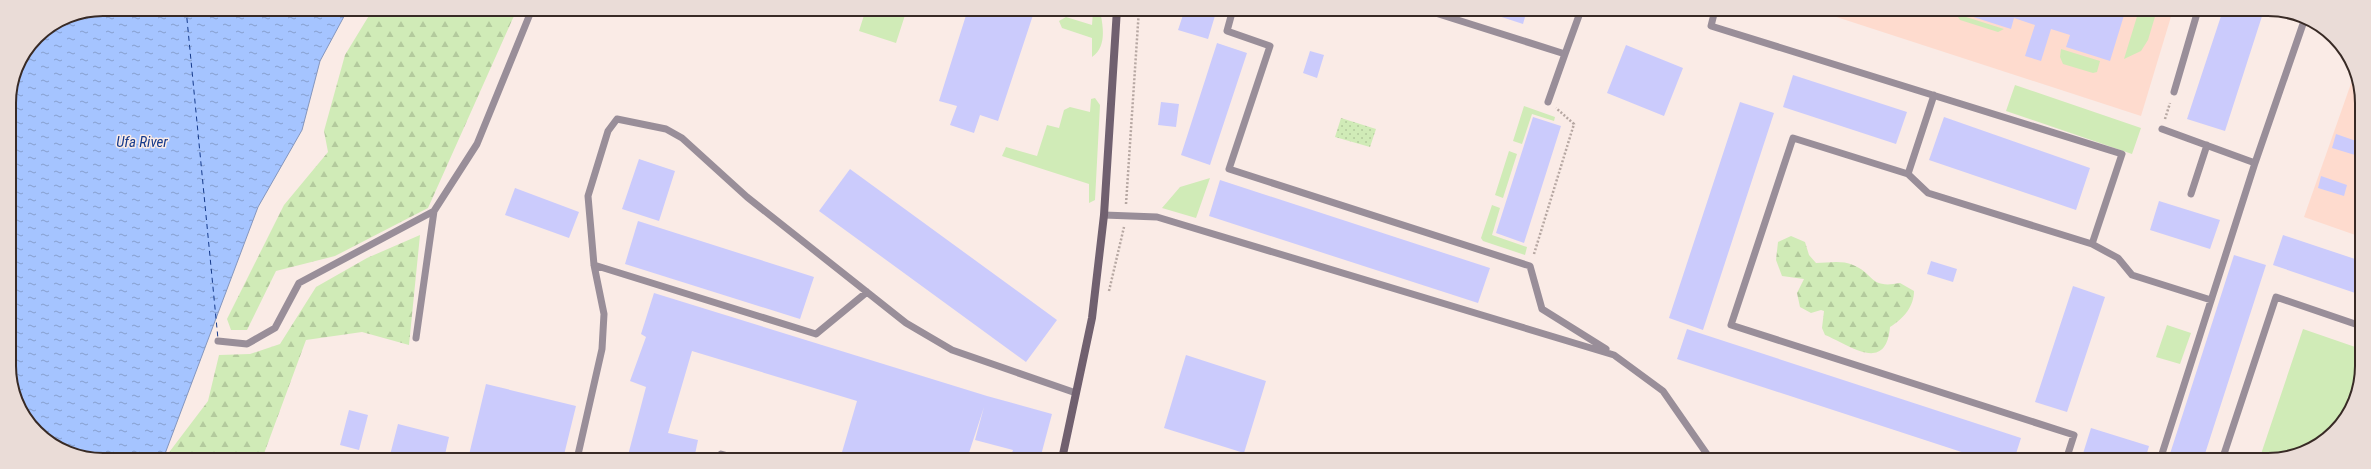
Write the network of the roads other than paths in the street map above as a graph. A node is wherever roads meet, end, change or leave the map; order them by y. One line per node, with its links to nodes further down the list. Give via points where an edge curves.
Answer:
1 (529, 16): 18 (lane, via 476,144)
2 (1117, 16): 19 (street)
3 (1231, 16): 27 (lane, via 1227,30 1270,46 1229,169 1530,266 1542,309)
4 (1445, 16): 9 (lane)
5 (1579, 16): 9 (lane)
6 (1714, 16): 11 (lane, via 1711,26)
7 (2196, 16): 10 (lane)
8 (2303, 24): 15 (lane)
9 (1564, 54): 12 (lane)
10 (2174, 92)
11 (1934, 95): 16 (lane); 20 (lane, via 2122,154)
12 (1548, 102)
13 (2162, 129): 14 (lane)
14 (2207, 145): 15 (lane); 17 (lane)
15 (2255, 163): 23 (lane)
16 (1908, 174): 20 (lane, via 1928,193); 32 (lane, via 1793,138 1731,325 2074,435)
17 (2191, 194)
18 (434, 211): 25 (lane); 26 (lane, via 299,283 275,328 247,344)
19 (1104, 215): 27 (lane, via 1157,217); 28 (street, via 1092,318)
20 (2092, 244): 23 (lane, via 2118,258 2132,275)
21 (594, 266): 22 (lane, via 816,334); 22 (lane, via 588,196 608,131 617,119 666,129 682,138 747,197); 29 (lane, via 604,314 602,349)
22 (867, 292): 28 (lane, via 906,323 952,350)
23 (2211, 300): 33 (lane)
24 (2355, 324): 34 (lane, via 2276,297)
25 (416, 338)
26 (218, 341)
27 (1614, 355): 31 (lane, via 1663,391)
28 (1076, 393): 30 (street)
29 (578, 453)
30 (1063, 453)
31 (1706, 453)
32 (2068, 453)
33 (2162, 453)
34 (2224, 453)

